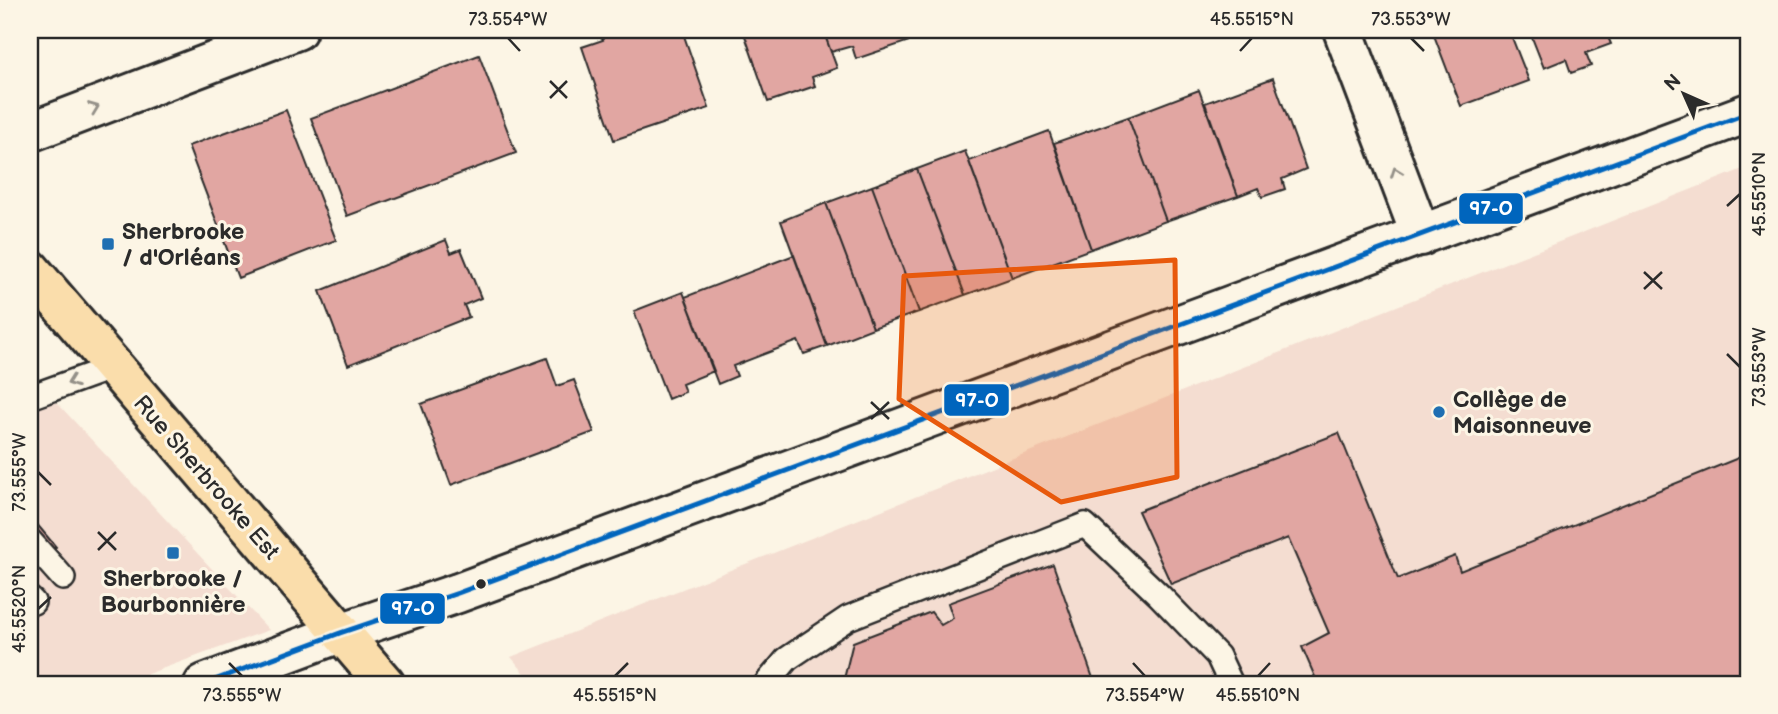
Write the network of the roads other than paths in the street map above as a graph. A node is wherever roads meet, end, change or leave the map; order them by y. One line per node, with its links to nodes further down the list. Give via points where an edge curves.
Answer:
1 (297, 30): 4 (street, one-way to 1)
2 (1343, 30): 5 (street, one-way to 2)
3 (1748, 113): 5 (street)
4 (30, 132)
5 (1421, 236): 11 (street)
6 (30, 269): 7 (main road, Rue Sherbrooke Est)
7 (113, 368): 8 (lane, one-way to 8); 11 (main road, Rue Sherbrooke Est)
8 (30, 397)
9 (30, 541): 10 (lane)
10 (62, 578)
11 (340, 633): 12 (street); 13 (main road, Rue Sherbrooke Est)
12 (204, 684)
13 (385, 684)
14 (766, 684): 15 (lane, via 787,659 848,618 1085,525 1218,656)
15 (1231, 684)

